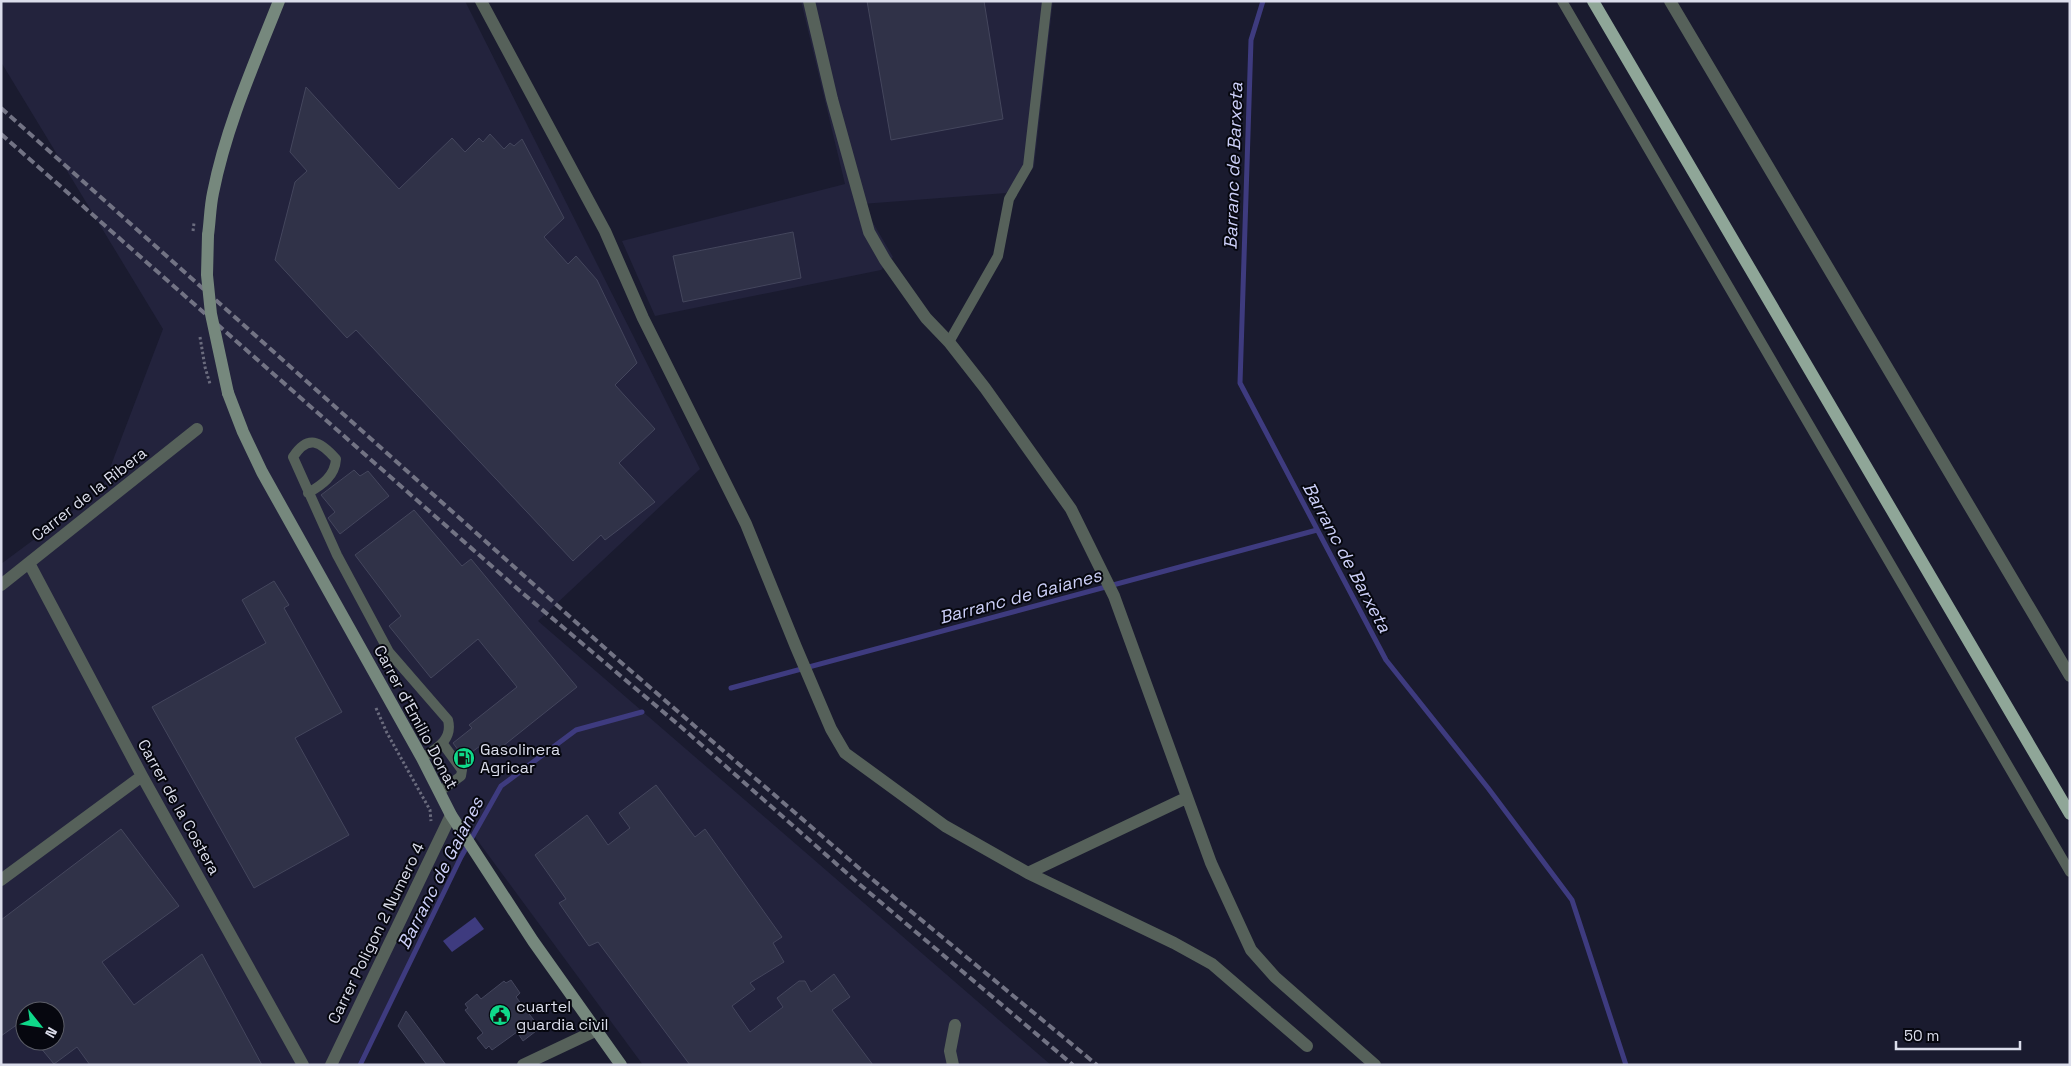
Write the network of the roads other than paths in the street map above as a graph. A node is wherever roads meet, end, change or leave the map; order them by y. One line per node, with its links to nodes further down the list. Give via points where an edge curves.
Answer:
1 (279, 1): 15 (street, Carrer d'Emilio Donat, bridge, via 224,147 213,194 208,235 211,314 228,393 262,472)
2 (481, 1): 22 (street, via 605,231 648,327 746,524 831,729 845,753 945,826)
3 (809, 1): 8 (street, via 869,232 884,260 926,318)
4 (1047, 1): 8 (lane, via 1028,166 1009,199 998,256)
5 (1562, 1): 21 (lane)
6 (1593, 1): 19 (main road)
7 (1670, 1): 13 (street)
8 (948, 342): 18 (street, via 985,388 1071,509 1114,596)
9 (197, 429): 11 (street, Carrer de la Ribera)
10 (308, 493): 10 (lane, via 293,457 300,446 308,442 326,448 336,459 336,468 329,478); 14 (lane, via 389,652 448,720 450,730)
11 (29, 562): 12 (street, Carrer de la Ribera); 16 (street, Carrer de la Costera)
12 (1, 584)
13 (2070, 676)
14 (443, 744): 15 (lane); 17 (lane, via 462,770 461,776)
15 (422, 758): 17 (street, Carrer d'Emilio Donat)
16 (142, 776): 23 (street); 27 (street, Carrer de la Costera)
17 (439, 792): 20 (street, Carrer d'Emilio Donat)
18 (1186, 798): 22 (street); 32 (street, via 1211,863 1252,950 1275,977)
19 (2070, 814)
20 (451, 815): 25 (street, Carrer d'Emilio Donat, via 533,941); 28 (street, Carrer Poligon 2 Numero 4)
21 (2070, 872)
22 (1028, 873): 26 (street, via 1212,964)
23 (1, 880)
24 (955, 1025): 31 (street, via 950,1051)
25 (597, 1030): 29 (street); 30 (street, Carrer d'Emilio Donat)
26 (1307, 1046)
27 (303, 1065)
28 (331, 1065)
29 (523, 1065)
30 (621, 1065)
31 (952, 1065)
32 (1375, 1065)

